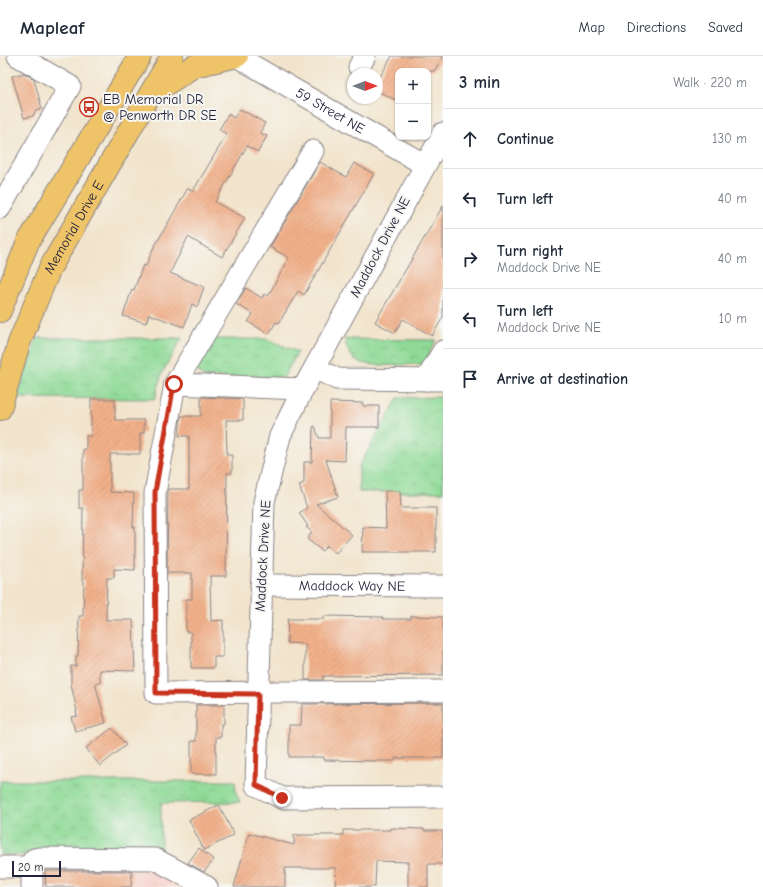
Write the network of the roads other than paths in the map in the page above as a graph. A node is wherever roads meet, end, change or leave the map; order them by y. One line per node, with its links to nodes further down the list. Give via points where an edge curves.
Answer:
1 (18, 56): 9 (street, via 70,86)
2 (140, 56): 10 (main road, via 28,242)
3 (172, 56): 5 (main road, Memorial Drive E)
4 (237, 56): 5 (main road, via 194,66); 8 (street, 59 Street NE)
5 (147, 97): 16 (main road, Memorial Drive E, via 50,268 19,343)
6 (443, 133): 8 (street, Maddock Drive NE)
7 (313, 151): 14 (street)
8 (425, 164): 12 (street, Maddock Drive NE)
9 (0, 208)
10 (0, 311)
11 (443, 351): 13 (street)
12 (314, 368): 13 (street, via 337,379); 15 (street, Maddock Drive NE)
13 (435, 380)
14 (174, 384): 15 (street); 20 (street, via 155,492 156,693)
15 (303, 389): 17 (street, Maddock Drive NE, via 280,436 264,502)
16 (0, 409)
17 (261, 585): 18 (street, Maddock Way NE); 20 (street, Maddock Drive NE)
18 (443, 586)
19 (443, 691): 20 (street)
20 (258, 694): 21 (street, Maddock Drive NE, via 256,785 282,798)
21 (443, 797)
22 (0, 867): 23 (street)
23 (32, 877): 24 (street, via 34,859 39,858 150,858)
24 (207, 887)

